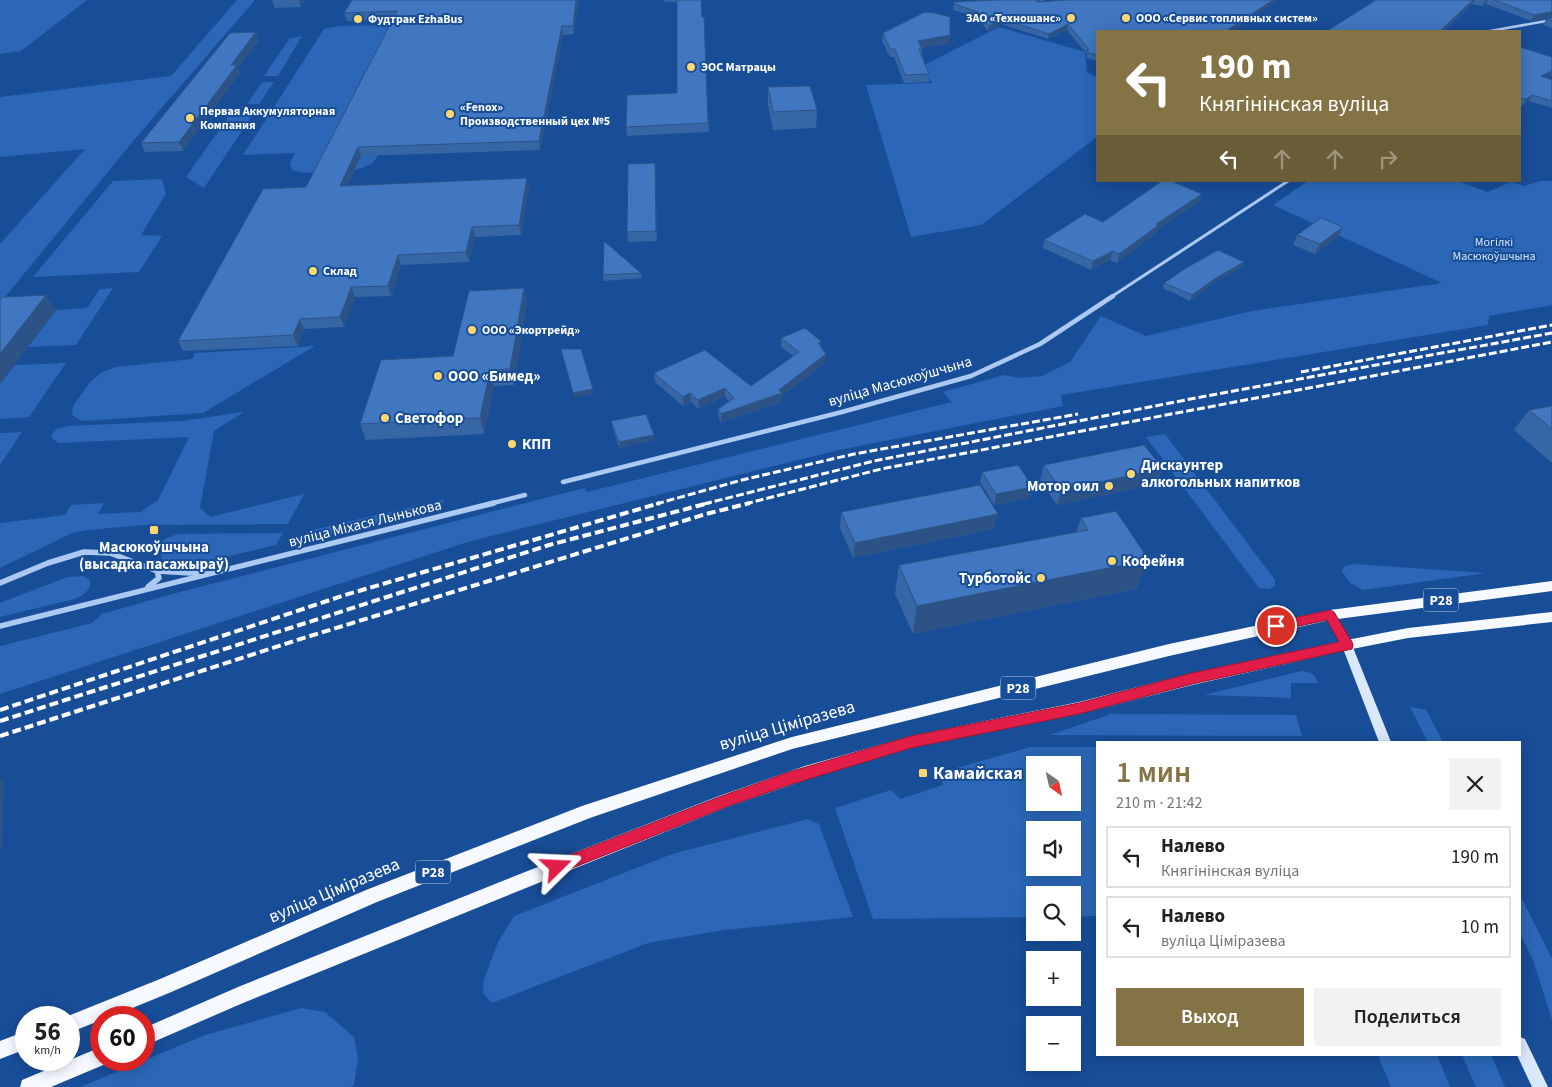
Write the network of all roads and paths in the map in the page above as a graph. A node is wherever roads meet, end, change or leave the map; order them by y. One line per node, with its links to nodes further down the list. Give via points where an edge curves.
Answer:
1 (1552, 20): 2 (street)
2 (1496, 30)
3 (1286, 182): 4 (street, вуліца Масюкоўшчына, via 1040,344 971,376)
4 (563, 482)
5 (525, 495): 7 (street, вуліца Міхася Лынькова)
6 (157, 571): 7 (street, вуліца Міхася Лынькова); 8 (street, вуліца Міхася Лынькова, via 110,553 84,552); 10 (street, вуліца Міхася Лынькова, via 159,578 155,583)
7 (212, 574): 10 (street, вуліца Міхася Лынькова)
8 (0, 583)
9 (1552, 586): 11 (main road, вуліца Ціміразева / Р28)
10 (141, 591): 13 (street, вуліца Міхася Лынькова)
11 (1330, 615): 14 (street); 16 (main road, вуліца Ціміразева / Р28, via 1168,650 792,743 718,766 588,811 372,896)
12 (1552, 618): 14 (main road, Р28, via 1408,633)
13 (0, 626)
14 (1347, 645): 15 (street); 17 (main road, Р28, via 1192,678 1079,708 911,742 805,773 724,801 511,885)
15 (1385, 741)
16 (80, 1020)
17 (155, 1032)
18 (15, 1044): 20 (main road)
19 (1521, 1046): 23 (street)
20 (0, 1050)
21 (90, 1061): 22 (main road)
22 (29, 1087)
23 (1540, 1087)

